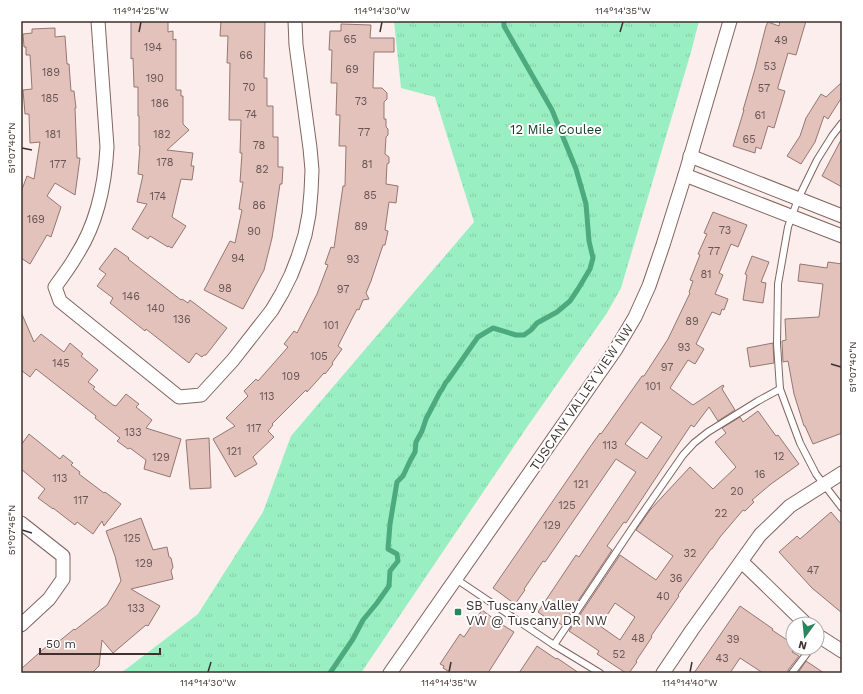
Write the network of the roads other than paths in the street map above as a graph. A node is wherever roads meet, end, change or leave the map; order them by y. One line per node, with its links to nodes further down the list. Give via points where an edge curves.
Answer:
1 (98, 21): 2 (street, via 107,147 103,189 85,241 55,287 60,301 179,398 200,395 233,360 272,310 291,275 305,236 312,170)
2 (295, 21)
3 (730, 21): 5 (street, TUSCANY VALLEY VIEW NW)
4 (842, 123): 7 (lane, via 817,160)
5 (690, 156): 6 (street, TUSCANY VALLEY VIEW NW); 7 (street)
6 (685, 175): 8 (street); 17 (street, TUSCANY VALLEY VIEW NW, via 649,286 635,317 616,349)
7 (798, 199): 8 (lane); 9 (street)
8 (791, 216): 10 (street); 11 (lane, via 778,284 777,344)
9 (842, 216)
10 (842, 236)
11 (780, 390): 13 (lane, via 800,443); 21 (lane, via 714,428 683,455)
12 (842, 473): 13 (street)
13 (824, 484): 14 (lane); 16 (street, via 790,506 760,535)
14 (842, 508)
15 (21, 523): 19 (street, via 63,556 63,579 49,599)
16 (742, 562): 18 (street); 26 (street)
17 (456, 579): 21 (lane); 24 (street, TUSCANY VALLEY VIEW NW)
18 (798, 616)
19 (21, 625)
20 (825, 641): 22 (street)
21 (554, 645): 25 (lane)
22 (842, 651)
23 (805, 656): 27 (lane)
24 (390, 673)
25 (600, 673)
26 (663, 673)
27 (792, 673)

